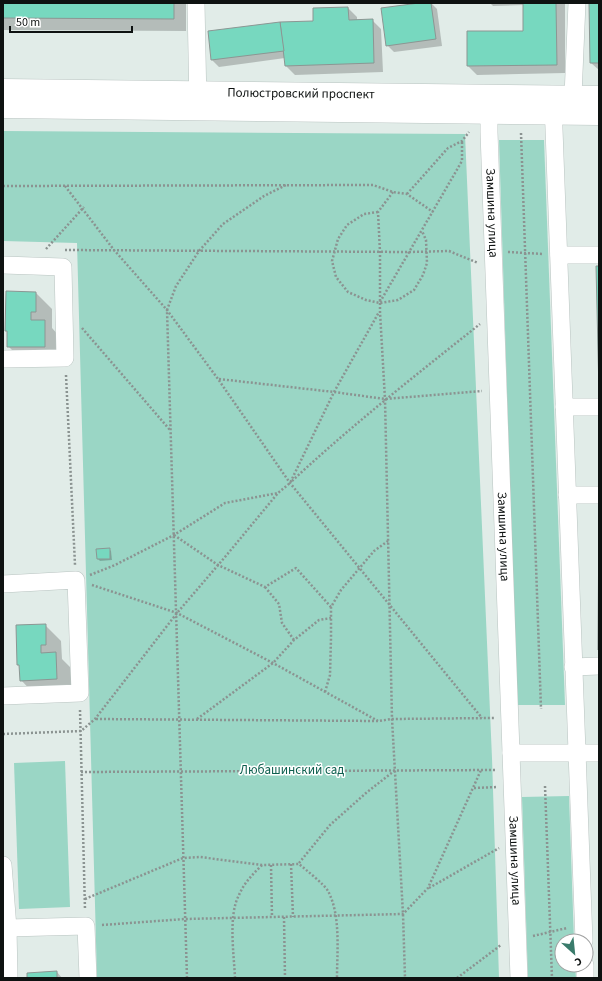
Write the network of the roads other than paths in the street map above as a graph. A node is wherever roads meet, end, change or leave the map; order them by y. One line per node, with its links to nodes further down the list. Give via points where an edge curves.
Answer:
1 (196, 3): 5 (street)
2 (577, 3): 6 (street)
3 (3, 90): 5 (main road, Полюстровский проспект)
4 (599, 97): 6 (main road, Полюстровский проспект)
5 (198, 101): 7 (main road, Полюстровский проспект); 8 (main road, Полюстровский проспект)
6 (560, 102): 7 (main road, Полюстровский проспект); 9 (main road, Полюстровский проспект); 10 (street)
7 (489, 104): 22 (street, Замшина улица)
8 (3, 107)
9 (599, 114)
10 (558, 255): 11 (street); 14 (street)
11 (599, 255)
12 (3, 265): 13 (street, via 63,267 65,358)
13 (3, 359)
14 (564, 407): 15 (street); 16 (street)
15 (599, 407)
16 (567, 495): 17 (street); 20 (street)
17 (599, 495)
18 (3, 584): 21 (street, via 76,580 80,693)
19 (599, 666): 20 (street)
20 (573, 667): 23 (street)
21 (3, 696)
22 (511, 753): 23 (street); 30 (street, Замшина улица)
23 (577, 753): 24 (street); 27 (street)
24 (599, 753)
25 (3, 865): 26 (street)
26 (8, 928): 28 (street); 29 (street, via 86,926)
27 (589, 930)
28 (9, 978)
29 (88, 978)
30 (518, 978)

